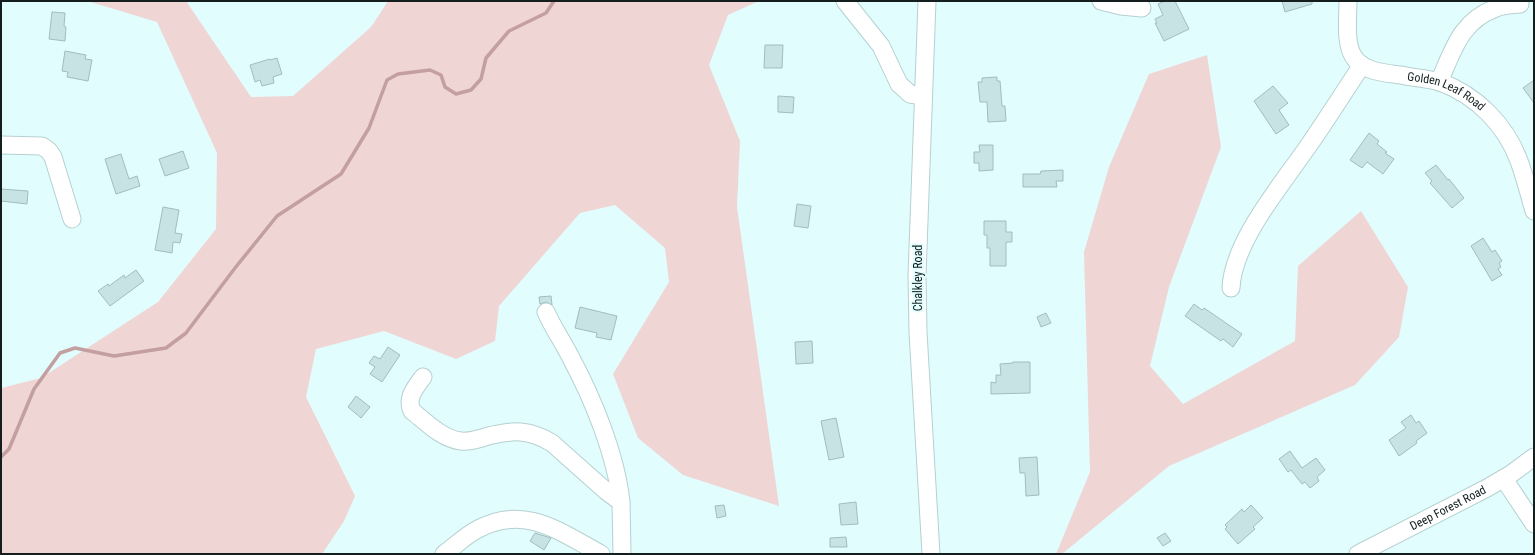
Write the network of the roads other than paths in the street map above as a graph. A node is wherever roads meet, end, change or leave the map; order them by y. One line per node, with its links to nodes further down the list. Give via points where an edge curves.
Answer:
1 (845, 1): 9 (street, via 881,46 899,84 910,94)
2 (926, 1): 9 (street, Chalkley Road)
3 (1101, 1): 6 (street)
4 (1348, 1): 7 (street, via 1351,54)
5 (1520, 4): 8 (street, via 1496,8 1472,21 1462,32)
6 (1142, 8)
7 (1362, 65): 8 (street, Golden Leaf Road, via 1378,72); 13 (street, via 1255,222 1234,267)
8 (1439, 82): 11 (street, Golden Leaf Road, via 1462,92 1480,105 1499,125 1519,161)
9 (923, 96): 23 (street, Chalkley Road, via 917,249 918,332)
10 (1, 145): 12 (street, via 42,146 46,149 53,157)
11 (1534, 211)
12 (72, 219)
13 (1231, 288)
14 (546, 312): 18 (street, via 596,410 617,474)
15 (423, 377): 18 (street, via 409,399 409,406 442,434 461,441 512,431 543,437)
16 (1534, 457): 17 (street, Deep Forest Road)
17 (1504, 478): 19 (street); 24 (street, Deep Forest Road)
18 (621, 502): 22 (street)
19 (1534, 524)
20 (444, 554): 21 (street, via 477,529 514,518 545,524)
21 (601, 554)
22 (622, 554)
23 (932, 554)
24 (1358, 554)

